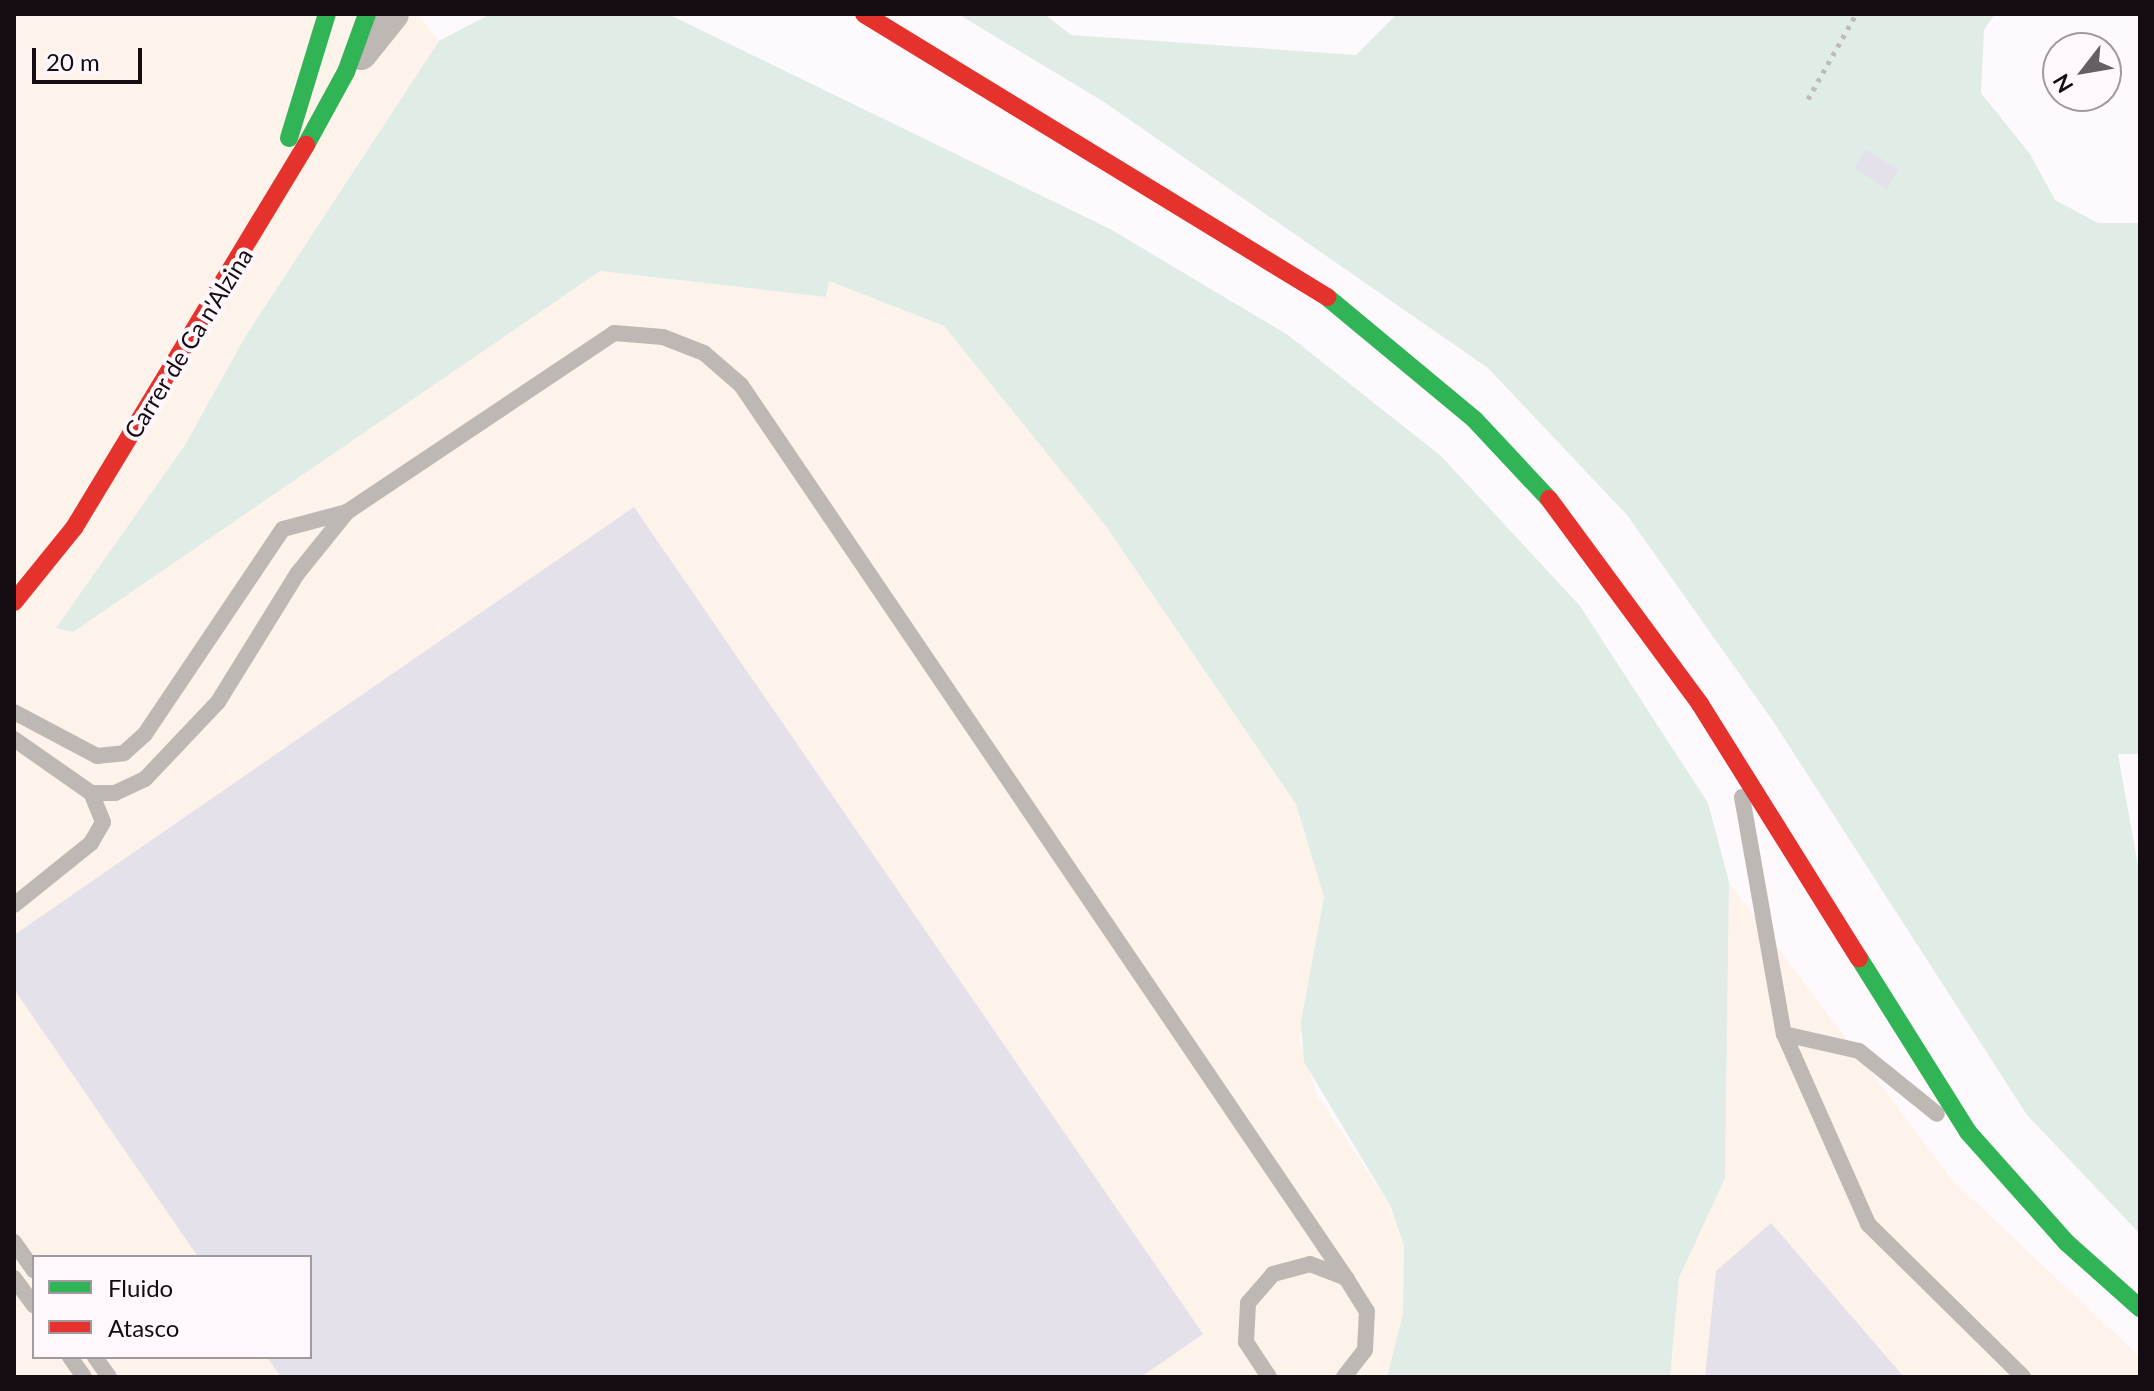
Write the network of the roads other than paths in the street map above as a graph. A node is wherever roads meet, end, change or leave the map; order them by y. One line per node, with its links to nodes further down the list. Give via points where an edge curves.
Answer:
1 (327, 14): 6 (main road)
2 (367, 14): 5 (main road, Carrer de Ca n'Alzina)
3 (393, 14): 5 (street, Carrer de Ca n'Alzina)
4 (864, 14): 11 (main road, via 1230,232 1317,289 1442,388 1558,509)
5 (346, 72): 6 (main road, Carrer de Ca n'Alzina)
6 (264, 220): 8 (main road, Carrer de Ca n'Alzina, via 74,528)
7 (347, 512): 9 (lane, via 283,529 145,734 124,753 97,756); 12 (lane, via 297,574 218,702 171,755 115,793); 19 (lane, via 614,333 663,337 704,353 741,385)
8 (14, 602)
9 (14, 712)
10 (14, 739): 12 (lane)
11 (1737, 764): 14 (lane); 15 (main road, via 1906,1039)
12 (91, 793): 13 (lane, via 103,822 91,843)
13 (14, 905)
14 (1784, 1034): 15 (lane, via 1859,1051); 28 (lane, via 1868,1224)
15 (2003, 1177): 21 (main road)
16 (14, 1242): 17 (lane)
17 (32, 1268)
18 (14, 1278): 20 (lane)
19 (1346, 1278): 26 (lane, via 1310,1264 1290,1266 1258,1287 1248,1303 1246,1342); 27 (lane, via 1363,1302 1369,1331 1365,1350)
20 (32, 1303)
21 (2140, 1308)
22 (71, 1359): 24 (lane)
23 (96, 1359): 25 (lane)
24 (84, 1377)
25 (109, 1377)
26 (1269, 1377)
27 (1344, 1377)
28 (2023, 1377)

